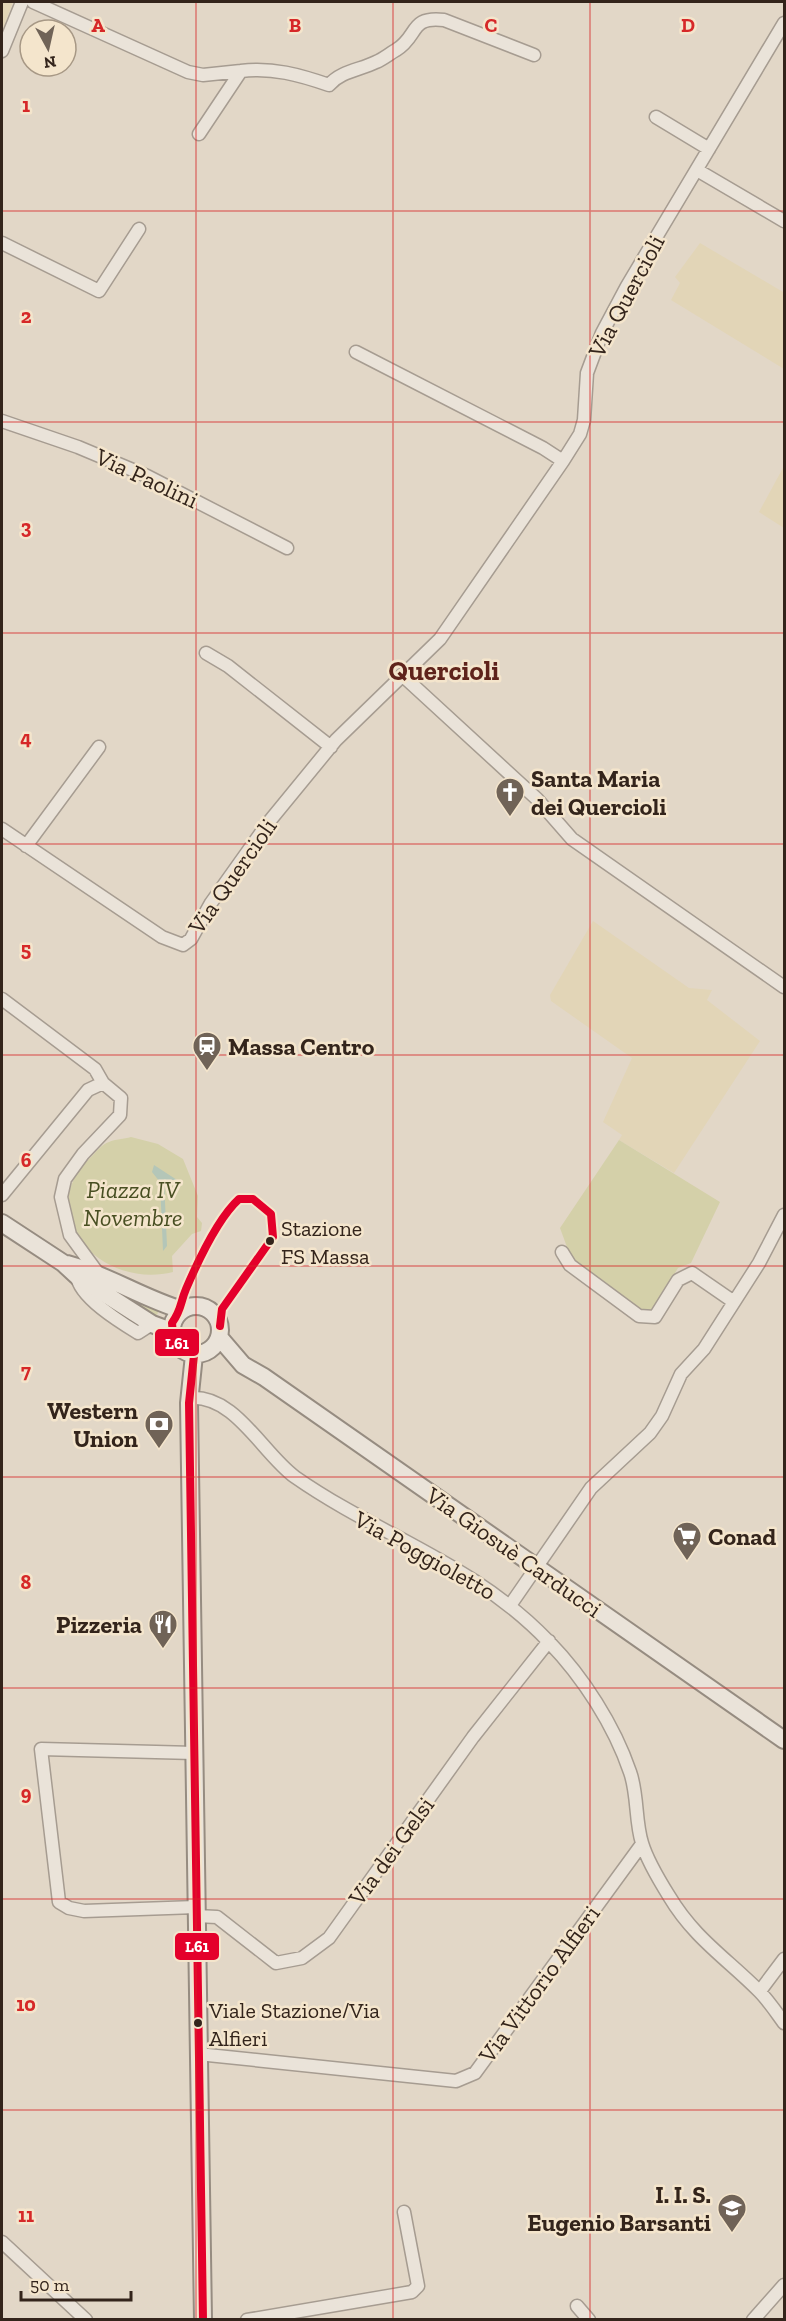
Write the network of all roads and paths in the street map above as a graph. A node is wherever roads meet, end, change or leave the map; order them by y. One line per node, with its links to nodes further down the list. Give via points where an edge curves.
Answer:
1 (22, 2): 4 (street)
2 (33, 2): 6 (street, via 188,72 202,75)
3 (784, 23): 9 (street, Via Quercioli)
4 (2, 47)
5 (534, 55): 6 (street, via 444,20 428,19 420,22 404,45 377,62 336,77 329,85 293,73)
6 (241, 71): 8 (street)
7 (656, 117): 9 (street)
8 (199, 134)
9 (709, 148): 10 (street, Via Quercioli)
10 (696, 170): 11 (street); 16 (street, Via Quercioli, via 602,333 587,373 580,434)
11 (784, 221)
12 (139, 229): 13 (street, via 99,291)
13 (2, 243)
14 (356, 352): 16 (street)
15 (2, 421): 17 (street, Via Paolini, via 147,476)
16 (563, 461): 19 (street, Via Quercioli, via 440,639)
17 (287, 548)
18 (206, 653): 21 (street)
19 (402, 675): 21 (street, Via Quercioli); 24 (street, via 537,799 572,839)
20 (99, 747): 23 (street)
21 (331, 747): 23 (street, Via Quercioli, via 268,823 211,903 191,939 183,945 162,937)
22 (2, 830): 23 (street, Via Quercioli)
23 (26, 846)
24 (784, 987)
25 (2, 999): 26 (street, via 95,1069)
26 (103, 1083): 27 (street, via 88,1090); 32 (street, via 121,1098 120,1114 65,1179 61,1197 70,1235)
27 (2, 1195)
28 (784, 1215): 33 (street)
29 (2, 1223): 31 (main road)
30 (562, 1252): 33 (street, via 570,1265 639,1316 655,1317 678,1280 692,1274)
31 (63, 1263): 32 (main road); 35 (main road, via 152,1324)
32 (97, 1272): 34 (main road, via 156,1302)
33 (734, 1302): 39 (street, via 704,1348 681,1374 650,1433 591,1488)
34 (182, 1310): 35 (main road); 36 (main road, via 198,1306 210,1311 220,1326)
35 (171, 1331): 37 (main road, via 178,1347)
36 (219, 1337): 37 (main road, via 209,1350); 39 (main road, Via Giosuè Carducci, via 243,1365)
37 (194, 1355): 38 (main road)
38 (189, 1398): 40 (street, Via Poggioletto, via 203,1397 237,1418 286,1470 346,1511 456,1567); 43 (main road)
39 (537, 1566): 40 (street); 42 (main road, Via Giosuè Carducci)
40 (511, 1604): 41 (street, Via Poggioletto)
41 (549, 1641): 44 (street, Via Poggioletto, via 575,1671 618,1742 631,1774); 45 (street, Via dei Gelsi, via 473,1737 329,1938 302,1958 276,1963 217,1917)
42 (784, 1740)
43 (194, 1753): 45 (main road); 45 (street, Via dei Gelsi, via 41,1749 59,1902 84,1911)
44 (642, 1844): 47 (street, Via Poggioletto, via 669,1897 705,1944); 49 (street, Via Vittorio Alfieri, via 475,2073 456,2081)
45 (196, 1912): 49 (main road)
46 (784, 1959): 47 (street)
47 (760, 1991): 48 (street, Via Poggioletto)
48 (784, 2023)
49 (198, 2054): 55 (main road)
50 (404, 2212): 56 (street, via 417,2286 412,2292)
51 (2, 2242): 54 (street)
52 (784, 2285): 58 (street)
53 (577, 2306): 57 (street)
54 (86, 2319)
55 (203, 2319)
56 (247, 2319)
57 (589, 2319)
58 (753, 2319)

